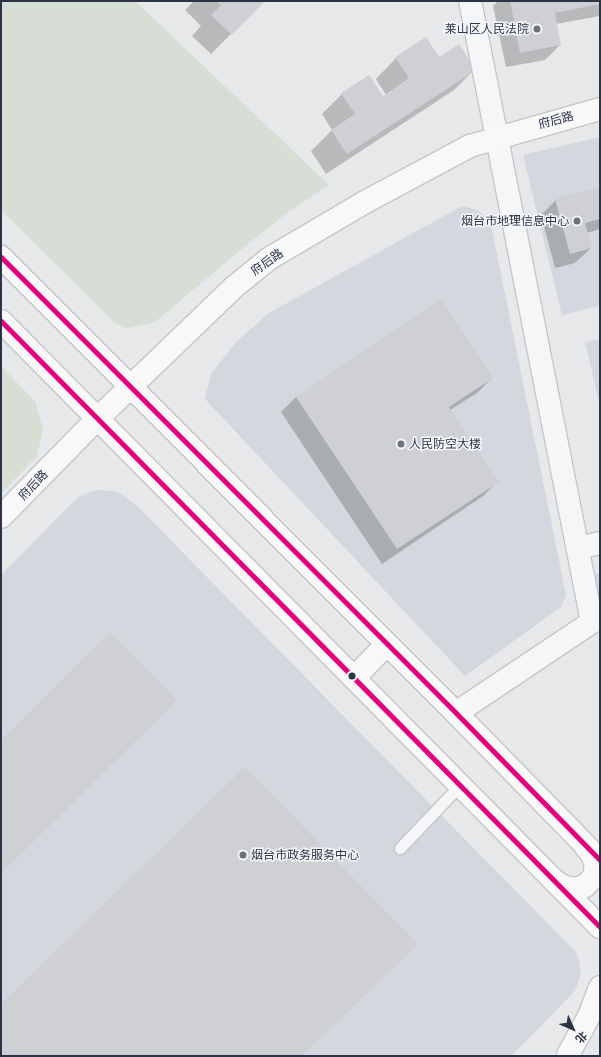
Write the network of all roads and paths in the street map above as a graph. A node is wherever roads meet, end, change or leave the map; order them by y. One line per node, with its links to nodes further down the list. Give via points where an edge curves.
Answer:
1 (470, 1): 3 (street)
2 (600, 109): 3 (street, 府后路)
3 (497, 136): 6 (street, 府后路, via 470,146 364,202 270,258 234,287); 10 (street)
4 (1, 257): 6 (street)
5 (1, 321): 7 (street)
6 (130, 388): 7 (street, 府后路); 11 (street)
7 (98, 418): 8 (street, 府后路); 12 (street)
8 (1, 517)
9 (600, 543): 10 (street)
10 (578, 548): 13 (street, via 592,622)
11 (387, 644): 12 (street); 13 (street)
12 (354, 678): 14 (street)
13 (456, 713): 15 (street)
14 (460, 785): 16 (lane); 18 (street)
15 (584, 844): 17 (street); 18 (street, via 596,865 594,877 590,882 574,889 562,886)
16 (400, 848)
17 (600, 860)
18 (553, 879): 19 (street)
19 (584, 910): 20 (street); 21 (street)
20 (600, 926)
21 (600, 943)
22 (600, 987): 24 (street, via 589,1016)
23 (600, 1024): 24 (street)
24 (568, 1056)

